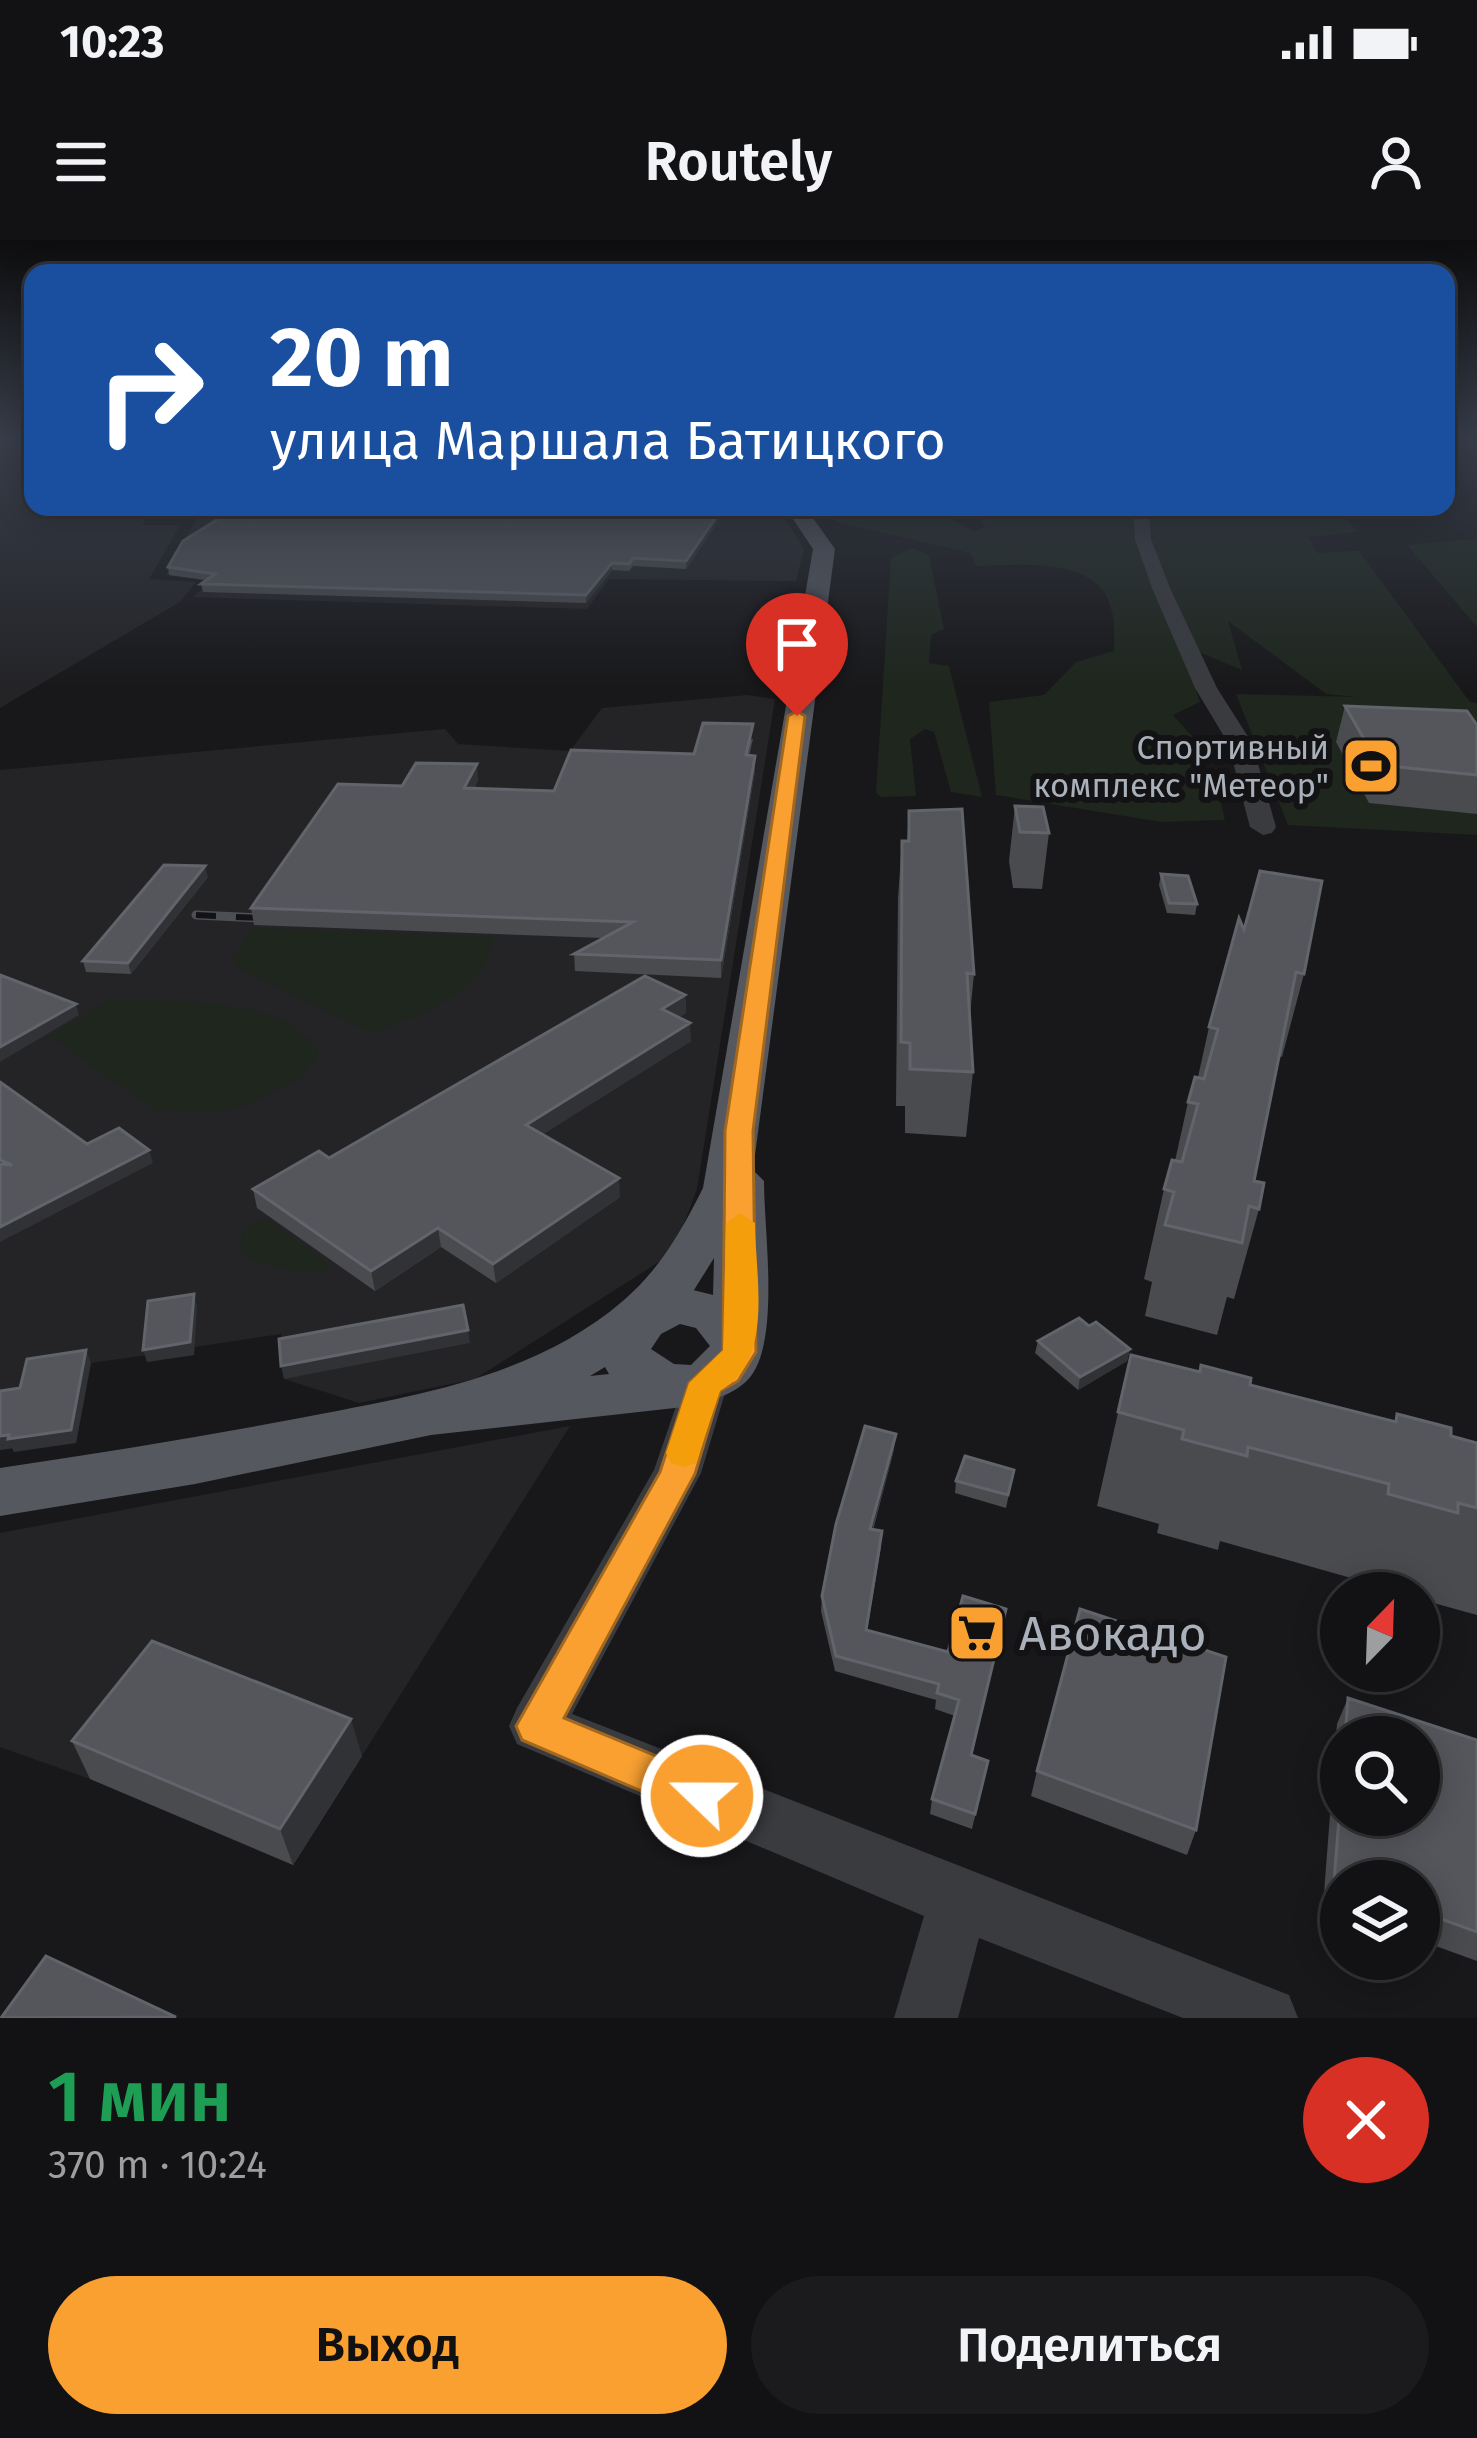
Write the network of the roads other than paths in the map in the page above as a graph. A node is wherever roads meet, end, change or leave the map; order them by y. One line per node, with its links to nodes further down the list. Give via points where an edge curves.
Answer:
1 (806, 522): 4 (main road, via 824,549)
2 (1142, 522): 3 (street, via 1161,588 1240,743)
3 (1263, 827)
4 (739, 1131): 5 (main road, via 727,1188 700,1248); 6 (main road)
5 (644, 1316): 6 (main road, via 628,1336 632,1366 656,1383); 6 (main road, via 679,1305 728,1320 738,1334); 7 (main road, via 534,1378)
6 (707, 1374): 7 (main road); 9 (street, via 677,1474 537,1726)
7 (431, 1414): 8 (main road)
8 (0, 1492)
9 (959, 1900): 10 (street); 11 (street)
10 (926, 2018)
11 (1266, 2018)

